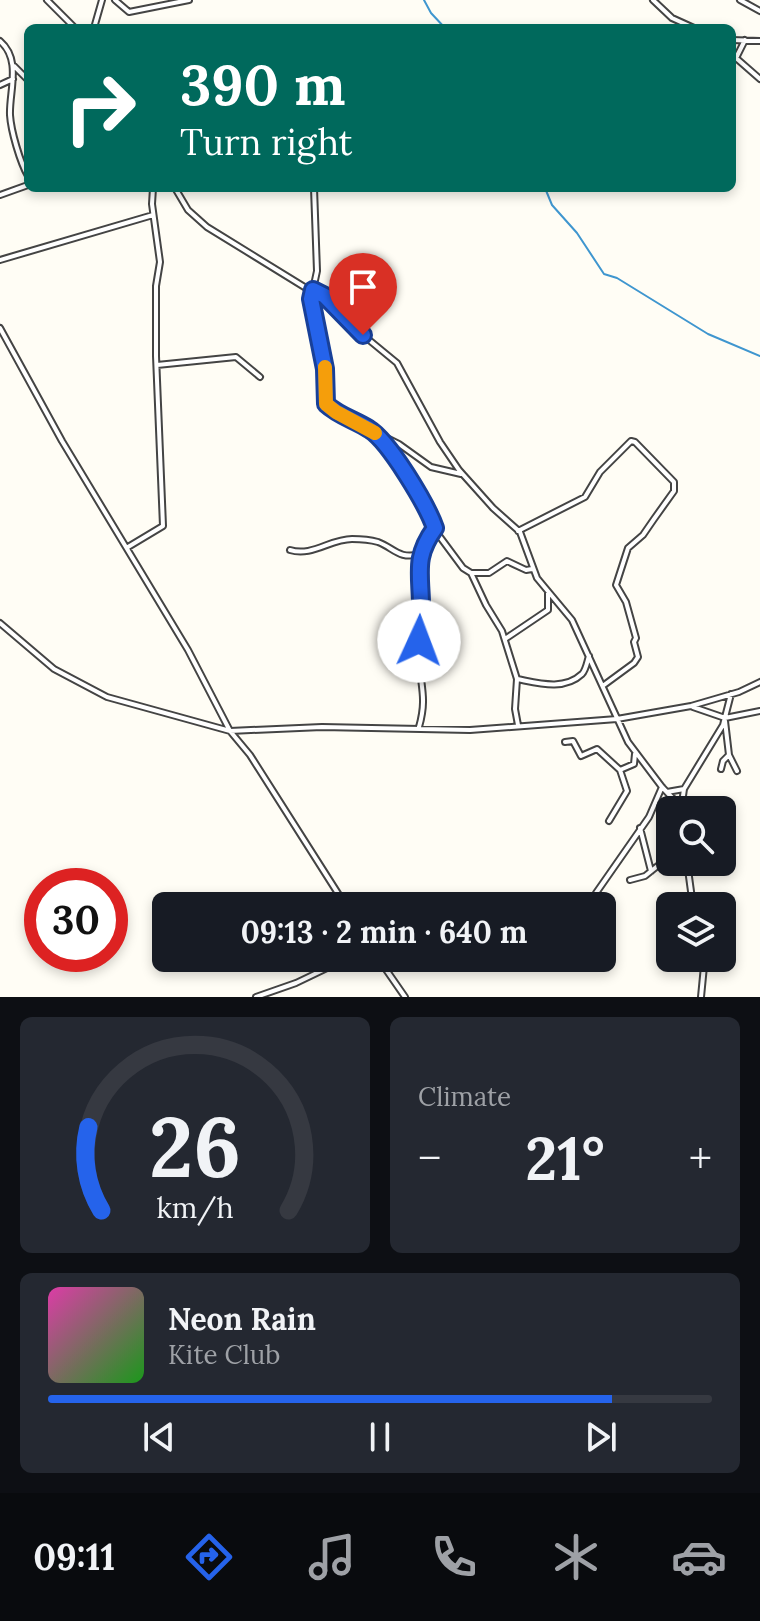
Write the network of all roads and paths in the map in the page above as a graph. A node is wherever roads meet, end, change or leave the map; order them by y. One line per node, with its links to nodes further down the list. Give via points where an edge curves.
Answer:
1 (47, 0): 8 (street)
2 (102, 0): 9 (street)
3 (115, 0): 4 (street, via 129,12)
4 (189, 0)
5 (653, 0): 10 (street)
6 (740, 0): 7 (street)
7 (760, 11)
8 (71, 24)
9 (95, 24)
10 (685, 24)
11 (736, 40): 12 (street)
12 (745, 40): 14 (street); 18 (street, via 736,58)
13 (0, 41): 15 (street)
14 (760, 41)
15 (12, 64): 16 (street); 17 (street)
16 (24, 76)
17 (13, 79): 19 (street); 20 (street, via 10,118)
18 (760, 79)
19 (0, 85)
20 (24, 169)
21 (24, 186): 25 (street)
22 (153, 192): 26 (street)
23 (177, 192): 28 (street, via 207,227)
24 (314, 192): 28 (street)
25 (0, 195)
26 (153, 215): 27 (street); 30 (street, via 160,262)
27 (0, 260)
28 (313, 290): 32 (street, via 326,404); 33 (street, via 397,363)
29 (0, 328): 36 (street)
30 (157, 365): 31 (street, via 236,357); 36 (street, via 163,528)
31 (260, 377)
32 (371, 430): 33 (street, via 431,467); 34 (street, via 413,484)
33 (463, 475): 35 (street)
34 (435, 528): 38 (street); 40 (street)
35 (518, 531): 39 (street); 47 (street, via 585,497 600,472 631,441 674,482 674,491 628,548 616,585 626,602 638,657)
36 (128, 547): 55 (street)
37 (290, 550): 38 (street, via 306,553 350,539 379,543 410,556)
38 (421, 554): 54 (street, via 419,661 425,704)
39 (532, 569): 40 (street, via 507,561 489,573); 41 (street)
40 (471, 573): 43 (street)
41 (548, 592): 43 (street, via 548,610); 44 (street, via 572,620)
42 (0, 623): 55 (street, via 54,669 107,697)
43 (505, 639): 45 (street)
44 (589, 656): 45 (street, via 584,672 569,682); 47 (street)
45 (517, 679): 53 (street)
46 (760, 682): 48 (street)
47 (604, 685): 52 (street)
48 (731, 694): 49 (street); 51 (street)
49 (691, 706): 51 (street); 52 (street)
50 (760, 711): 51 (street)
51 (725, 718): 58 (street); 63 (street)
52 (617, 719): 53 (street); 57 (street)
53 (518, 725): 54 (street, via 470,730)
54 (419, 727): 55 (street)
55 (230, 731): 72 (street)
56 (565, 742): 60 (street, via 573,741 581,756 597,749)
57 (635, 752): 60 (street, via 634,764); 62 (street)
58 (729, 755): 59 (street); 61 (street)
59 (721, 769)
60 (620, 770): 67 (street, via 627,791)
61 (737, 771)
62 (662, 787): 64 (street); 68 (street)
63 (684, 789): 64 (street); 66 (street)
64 (667, 792): 65 (street)
65 (670, 796)
66 (683, 796)
67 (609, 821)
68 (640, 828): 70 (street); 73 (street)
69 (656, 867): 70 (street)
70 (651, 871): 71 (street)
71 (630, 880)
72 (337, 892)
73 (597, 892)
74 (319, 972): 77 (street)
75 (388, 972): 78 (street)
76 (703, 972): 79 (street)
77 (256, 997)
78 (405, 997)
79 (701, 997)

